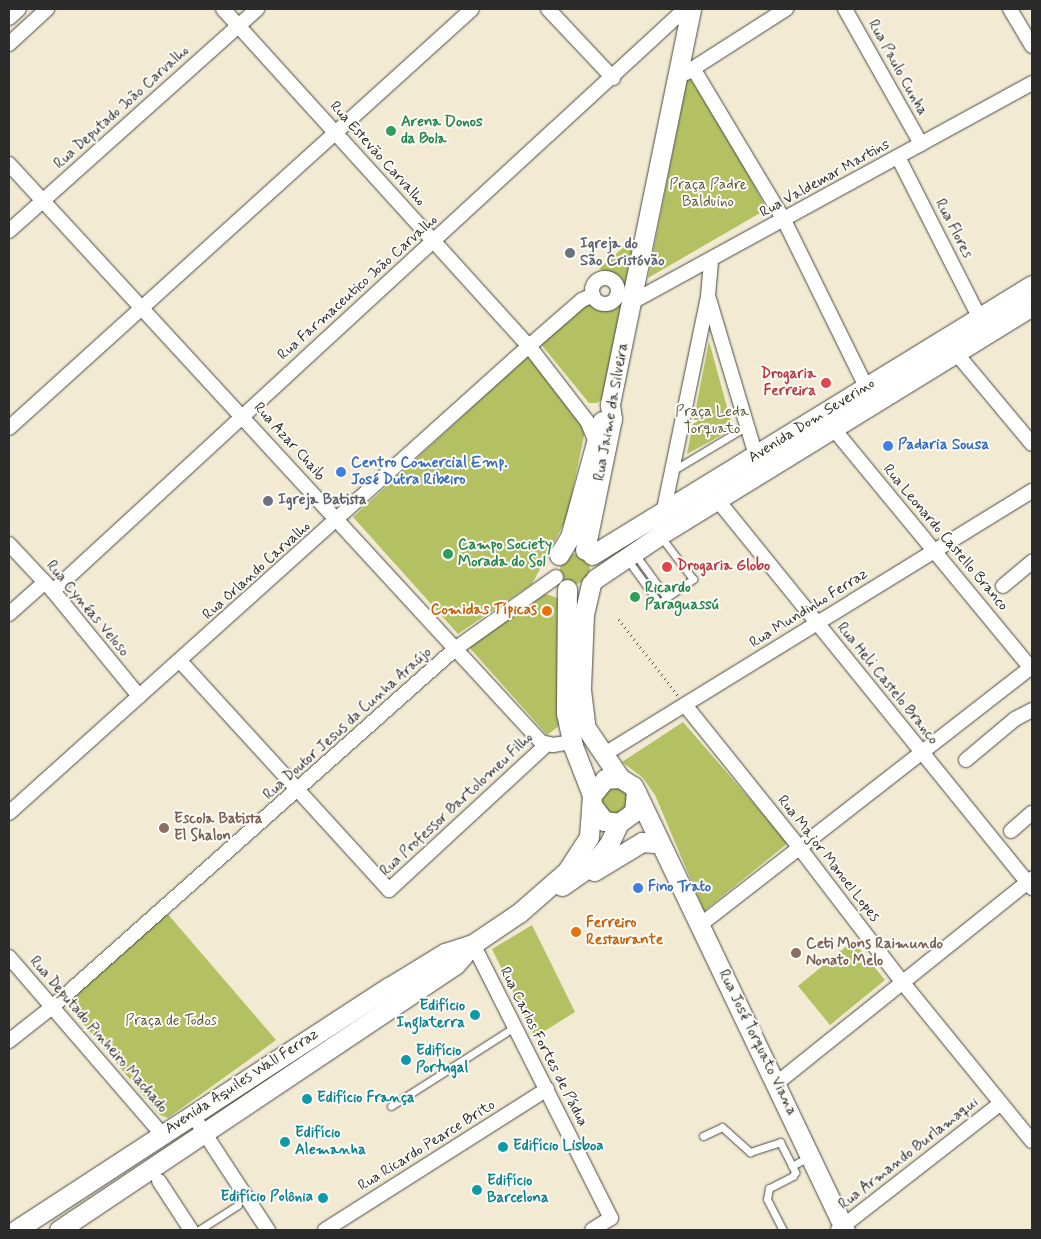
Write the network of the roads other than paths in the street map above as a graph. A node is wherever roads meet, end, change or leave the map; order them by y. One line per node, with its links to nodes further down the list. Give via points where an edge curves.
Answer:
1 (18, 9): 12 (street)
2 (47, 9): 14 (street)
3 (223, 9): 13 (street, Rua Estevão Carvalho)
4 (256, 9): 13 (street, Rua Deputado João Carvalho)
5 (472, 9): 19 (street)
6 (548, 9): 17 (street)
7 (685, 9): 17 (street, Rua Farmaceutico João Carvalho)
8 (691, 9): 16 (main road, Rua Jaime da Silveira)
9 (786, 9): 16 (street)
10 (845, 9): 20 (street, Rua Paulo Cunha)
11 (1010, 9): 15 (street)
12 (9, 18)
13 (238, 26): 19 (street, Rua Estevão Carvalho); 23 (street, Rua Deputado João Carvalho)
14 (9, 44)
15 (1032, 46)
16 (686, 73): 24 (street); 31 (main road, Rua Jaime da Silveira)
17 (612, 78): 26 (street, Rua Farmaceutico João Carvalho)
18 (1032, 85): 20 (street, Rua Valdemar Martins)
19 (336, 133): 26 (street, Rua Estevão Carvalho); 32 (street)
20 (921, 144): 21 (street, Rua Valdemar Martins)
21 (898, 157): 24 (street, Rua Valdemar Martins); 34 (street, Rua Flores)
22 (9, 164): 23 (street, Rua Azar Chaib)
23 (42, 201): 25 (street, Rua Deputado João Carvalho); 32 (street, Rua Azar Chaib)
24 (784, 220): 27 (street, Rua Valdemar Martins); 37 (street)
25 (9, 231)
26 (434, 241): 36 (street, Rua Estevão Carvalho); 40 (street, Rua Farmaceutico João Carvalho)
27 (712, 259): 30 (street); 31 (street, Rua Valdemar Martins)
28 (1032, 285): 34 (main road, Avenida Dom Severino)
29 (593, 295): 36 (street, Rua Orlando Carvalho, via 582,300)
30 (708, 296): 41 (street); 47 (street)
31 (632, 302): 38 (main road, Rua Jaime da Silveira)
32 (141, 306): 40 (street, Rua Azar Chaib); 42 (street)
33 (1032, 306): 35 (main road, Avenida Dom Severino)
34 (979, 317): 35 (main road, Avenida Dom Severino)
35 (950, 345): 37 (main road, Avenida Dom Severino); 43 (main road, Avenida Dom Severino); 45 (street)
36 (529, 346): 39 (street, Rua Estevão Carvalho); 51 (street, Rua Orlando Carvalho)
37 (866, 387): 46 (main road, Avenida Dom Severino)
38 (610, 404): 39 (street, via 599,413 589,415); 44 (main road); 55 (main road, Rua Jaime da Silveira, via 612,419)
39 (577, 408): 44 (street, Rua Estevão Carvalho)
40 (243, 415): 51 (street, Rua Azar Chaib); 62 (street, Rua Farmaceutico João Carvalho)
41 (747, 426): 46 (street); 47 (lane)
42 (9, 428)
43 (832, 428): 49 (main road, Avenida Dom Severino); 54 (street, Rua Leonardo Castello Branco)
44 (595, 440): 57 (main road, via 570,537)
45 (1032, 444)
46 (756, 456): 49 (main road, Avenida Dom Severino)
47 (672, 471): 50 (street)
48 (1032, 490): 54 (street, Rua Mundinho Ferraz)
49 (712, 493): 50 (main road, Avenida Dom Severino); 52 (main road, Avenida Dom Severino); 64 (street, Rua Heli Castelo Branco)
50 (663, 514): 55 (main road, Avenida Dom Severino)
51 (338, 520): 65 (street, Rua Azar Chaib); 66 (street, Rua Orlando Carvalho)
52 (660, 534): 56 (main road, Avenida Dom Severino); 56 (lane, via 693,580 667,598 659,603)
53 (9, 544): 62 (street, Rua Cynéas Veloso)
54 (935, 551): 64 (street, Rua Mundinho Ferraz); 67 (street, Rua Leonardo Castello Branco)
55 (589, 552): 57 (main road, via 572,548); 59 (main road, via 597,566)
56 (629, 554): 59 (main road, Avenida Dom Severino)
57 (559, 555): 60 (main road, via 555,564)
58 (1032, 562): 61 (street)
59 (593, 581): 60 (main road, via 580,590); 74 (main road, via 584,614 581,690 586,728)
60 (562, 583): 65 (street, Rua Doutor Jesus da Cunha Araújo); 72 (main road, via 565,696)
61 (1003, 586)
62 (49, 587): 63 (street, Rua Farmaceutico João Carvalho); 68 (street, Rua Cynéas Veloso)
63 (9, 614)
64 (817, 623): 69 (street, Rua Mundinho Ferraz); 73 (street, Rua Heli Castelo Branco)
65 (455, 649): 71 (street, Rua Azar Chaib); 77 (street, Rua Doutor Jesus da Cunha Araújo)
66 (180, 662): 68 (street, Rua Orlando Carvalho); 77 (street)
67 (1031, 669): 73 (street)
68 (139, 696): 80 (street, Rua Orlando Carvalho)
69 (684, 705): 74 (street, Rua Mundinho Ferraz); 85 (street, Rua Major Manoel Lopes)
70 (1032, 710): 75 (street, via 1015,719)
71 (546, 745): 72 (street, via 564,743); 77 (street, Rua Professor Bartolomeu Filho, via 389,890)
72 (573, 746): 79 (main road)
73 (922, 753): 85 (street); 87 (street, Rua Heli Castelo Branco)
74 (603, 755): 76 (main road)
75 (966, 760)
76 (620, 778): 78 (main road, via 633,786); 79 (main road, via 604,779)
77 (299, 790): 94 (street, Rua Doutor Jesus da Cunha Araújo)
78 (636, 792): 82 (main road, via 637,806); 86 (main road, Rua José Torquato Viana)
79 (592, 800): 82 (main road, via 604,821); 89 (main road, Avenida Aquiles Wall Ferraz, via 592,827 584,850 567,871)
80 (9, 813)
81 (1032, 813): 83 (street)
82 (622, 822): 84 (main road, Rua José Torquato Viana); 88 (main road, Avenida Aquiles Wall Ferraz, via 591,866)
83 (1011, 831)
84 (654, 843): 86 (main road, Rua José Torquato Viana); 88 (main road, via 648,840 636,845)
85 (799, 847): 90 (street); 93 (street, Rua Major Manoel Lopes)
86 (666, 858): 90 (main road, Rua José Torquato Viana)
87 (1031, 883): 93 (street)
88 (559, 889): 89 (main road, Avenida Aquiles Wall Ferraz, via 532,908)
89 (519, 912): 91 (main road, Avenida Aquiles Wall Ferraz)
90 (700, 925): 97 (main road, Rua José Torquato Viana)
91 (473, 944): 95 (street, Rua Carlos Fortes de Pádua); 101 (main road, Avenida Aquiles Wall Ferraz, via 445,953); 102 (main road, Avenida Aquiles Wall Ferraz, via 455,965)
92 (9, 957): 94 (street, Rua Deputado Pinheiro Machado)
93 (903, 983): 97 (street); 99 (street, Rua Major Manoel Lopes)
94 (52, 1007): 96 (street, Rua Doutor Jesus da Cunha Araújo); 103 (street, Rua Deputado Pinheiro Machado)
95 (512, 1028): 98 (street, Rua Carlos Fortes de Pádua); 100 (lane)
96 (9, 1041)
97 (777, 1083): 106 (main road, Rua José Torquato Viana)
98 (546, 1089): 115 (street, Rua Ricardo Pearce Brito); 116 (street, Rua Carlos Fortes de Pádua, via 611,1218)
99 (1000, 1104): 105 (street, Rua Major Manoel Lopes); 109 (street, Rua Armando Burlamaqui)
100 (391, 1106)
101 (192, 1114): 102 (street); 103 (main road, Avenida Aquiles Wall Ferraz)
102 (203, 1132): 108 (street); 111 (main road, Avenida Aquiles Wall Ferraz)
103 (162, 1134): 110 (main road, Avenida Aquiles Wall Ferraz)
104 (702, 1136): 106 (lane, via 722,1127 750,1152 780,1142)
105 (1032, 1141)
106 (801, 1161): 109 (main road, Rua José Torquato Viana); 117 (lane, via 793,1176 767,1192 767,1200)
107 (158, 1181): 112 (street)
108 (243, 1202): 113 (lane); 114 (street)
109 (842, 1229)
110 (16, 1230)
111 (59, 1230)
112 (191, 1230)
113 (200, 1230)
114 (268, 1230)
115 (325, 1230)
116 (592, 1230)
117 (783, 1230)

